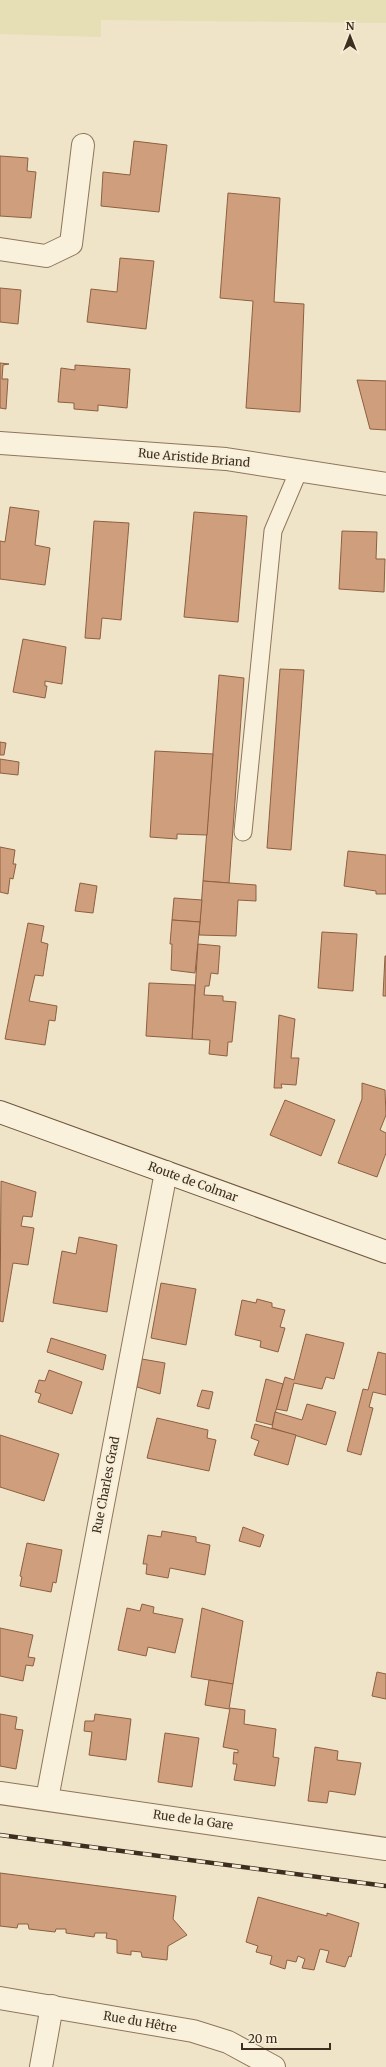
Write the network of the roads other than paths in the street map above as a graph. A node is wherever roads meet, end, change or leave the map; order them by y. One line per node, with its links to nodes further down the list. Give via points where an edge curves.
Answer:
1 (84, 145): 2 (street, via 71,244 46,256)
2 (0, 249)
3 (0, 444): 4 (street, Rue Aristide Briand, via 226,459)
4 (299, 470): 5 (street, Rue Aristide Briand); 6 (lane, via 273,531)
5 (386, 484)
6 (243, 832)
7 (0, 1112): 8 (street, Route de Colmar)
8 (166, 1172): 9 (street, Route de Colmar); 11 (street, Rue Charles Grad)
9 (386, 1252)
10 (0, 1792): 11 (street, Rue de la Gare)
11 (47, 1799): 12 (street, Rue de la Gare)
12 (386, 1849)
13 (0, 1998): 14 (street, Rue du Hêtre)
14 (52, 2006): 15 (street); 16 (street, Rue du Hêtre, via 193,2031 228,2042)
15 (42, 2067)
16 (274, 2067)

